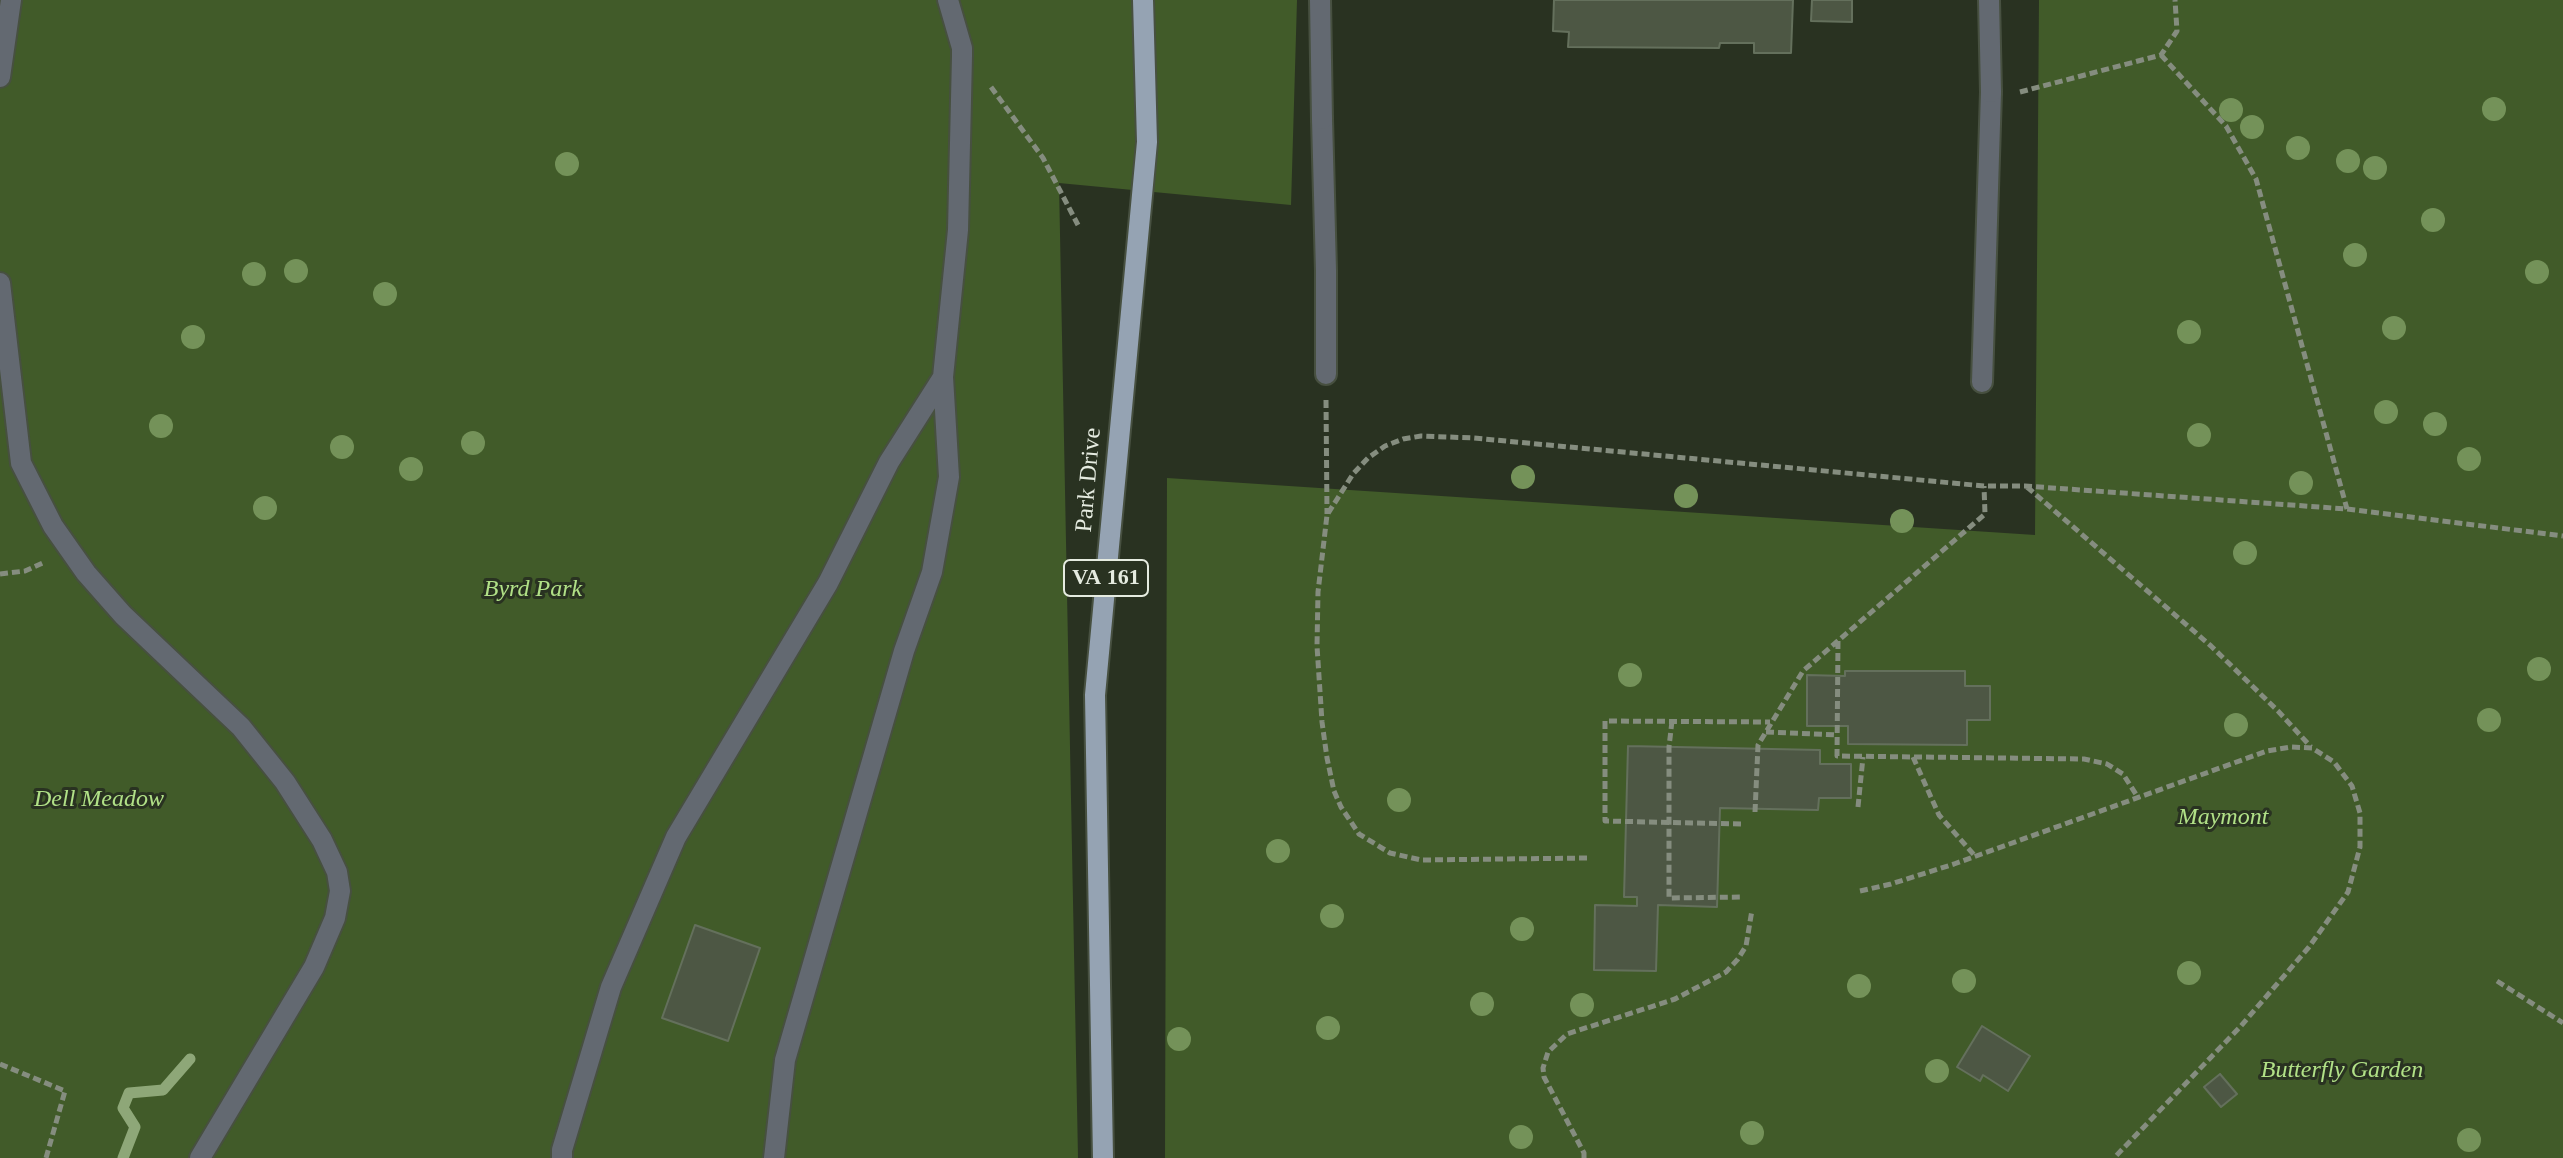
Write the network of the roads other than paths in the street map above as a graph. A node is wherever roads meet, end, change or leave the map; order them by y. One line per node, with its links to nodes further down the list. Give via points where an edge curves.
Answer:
1 (11, 0): 6 (street)
2 (948, 0): 9 (street, via 962,56 958,230)
3 (1143, 0): 14 (main road, Park Drive / VA 161, via 1147,142 1095,695)
4 (1320, 0): 8 (street)
5 (1989, 0): 10 (street)
6 (0, 77)
7 (0, 283): 11 (street, via 21,463 53,526 123,615 241,727 285,782 337,872 335,918 314,967)
8 (1326, 374)
9 (943, 377): 12 (street, via 889,462 828,583 676,837 611,987); 13 (street, via 949,477 932,572 904,651 785,1060)
10 (1982, 382)
11 (200, 1158)
12 (562, 1158)
13 (774, 1158)
14 (1103, 1158)

